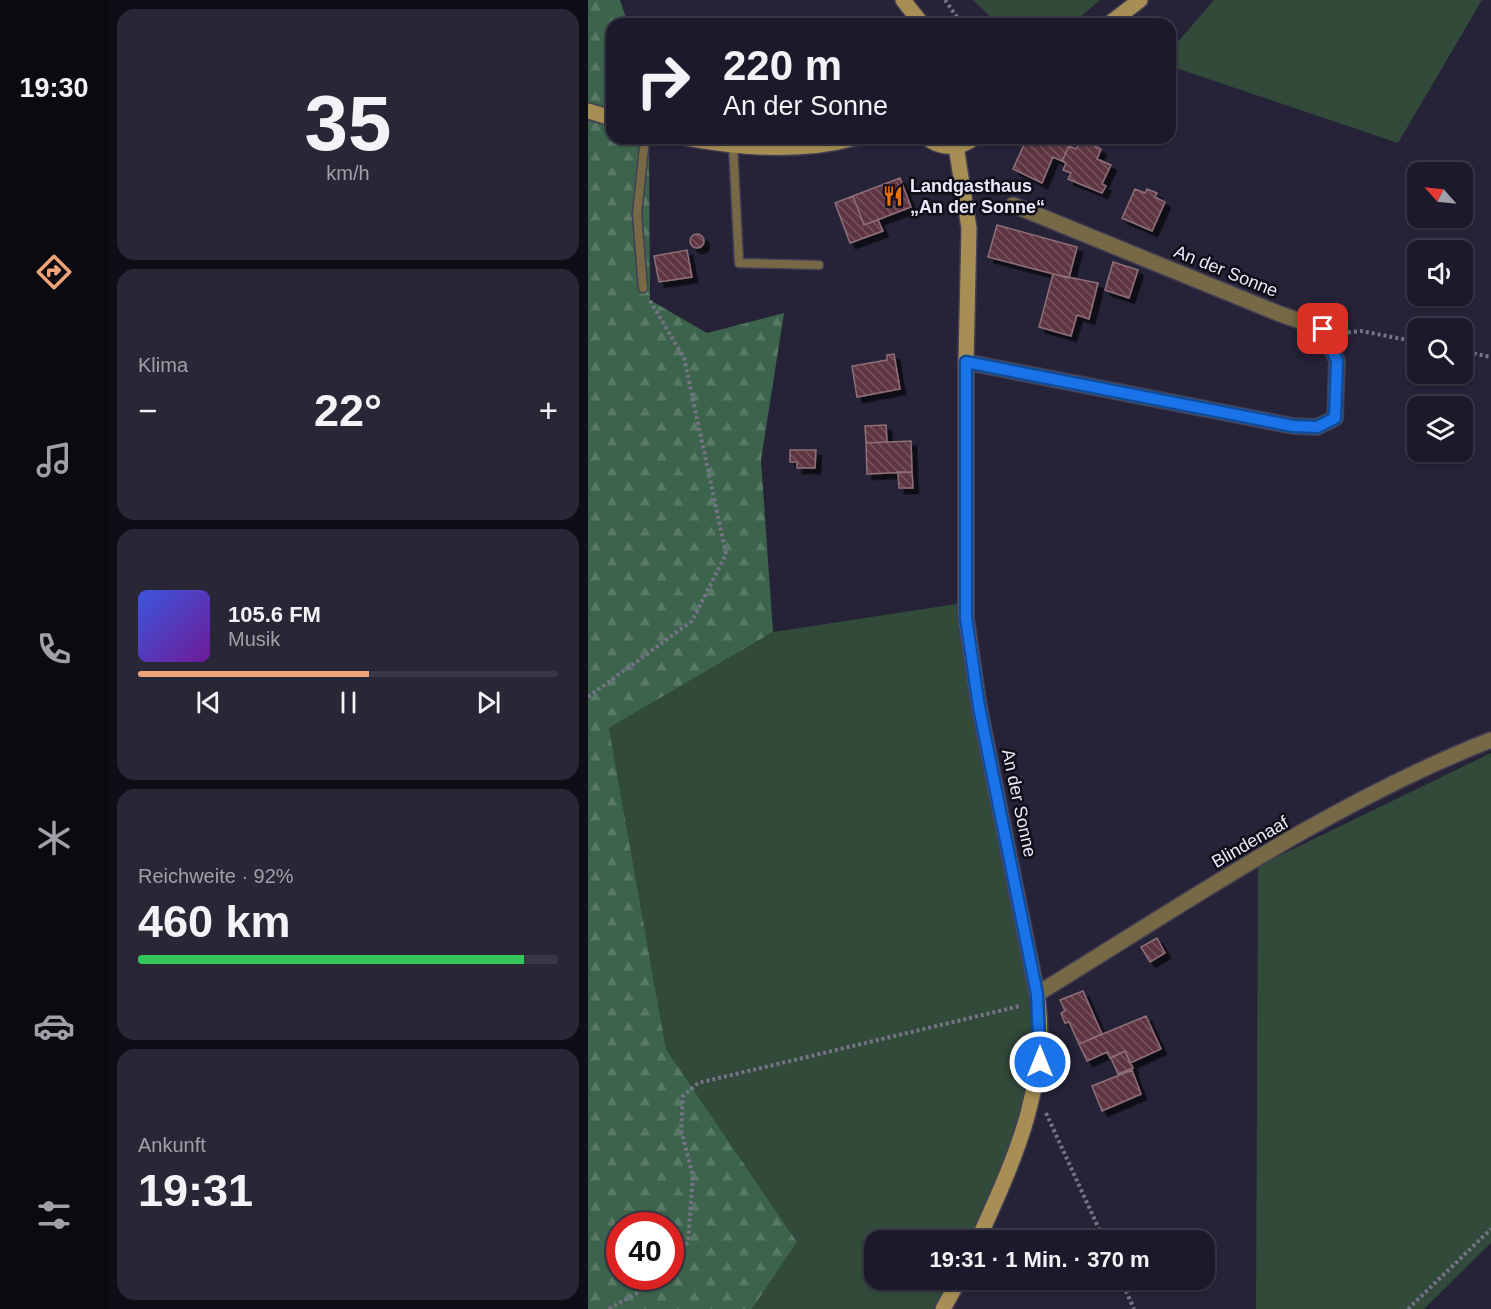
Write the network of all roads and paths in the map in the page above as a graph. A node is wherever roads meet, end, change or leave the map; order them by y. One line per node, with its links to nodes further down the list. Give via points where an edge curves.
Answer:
1 (903, 0): 4 (street)
2 (945, 0): 5 (path)
3 (1140, 0): 6 (street)
4 (917, 18)
5 (958, 18)
6 (1117, 18)
7 (588, 111): 8 (street)
8 (606, 116)
9 (644, 144): 18 (lane, via 637,214)
10 (726, 144): 14 (street)
11 (822, 144): 14 (street)
12 (939, 144): 15 (street)
13 (960, 144): 15 (street)
14 (733, 145): 17 (lane, via 740,263)
15 (956, 146): 23 (street, An der Sonne, via 969,228)
16 (1013, 205): 19 (street, An der Sonne, via 1323,329)
17 (819, 265)
18 (643, 288): 24 (path, via 684,358 726,554 692,621)
19 (1328, 340): 20 (path, via 1350,330); 23 (street, via 1337,361 1335,418 1317,427 1293,426)
20 (1407, 340)
21 (1473, 353): 22 (path)
22 (1491, 357)
23 (966, 362): 26 (street, An der Sonne, via 966,618 979,707)
24 (588, 698)
25 (1491, 740): 26 (street, Blindenaaf, via 1389,786 1261,857)
26 (1038, 998): 27 (street, An der Sonne, via 1040,1062); 31 (path, via 698,1083 683,1096 681,1130 693,1176 688,1242)
27 (1036, 1089): 29 (street, An der Sonne, via 1009,1172); 30 (path)
28 (1491, 1229): 38 (path)
29 (983, 1230)
30 (1099, 1230)
31 (684, 1247)
32 (641, 1290): 35 (path)
33 (953, 1290): 36 (street)
34 (1125, 1290): 37 (path)
35 (609, 1309)
36 (943, 1309)
37 (1134, 1309)
38 (1408, 1309)

